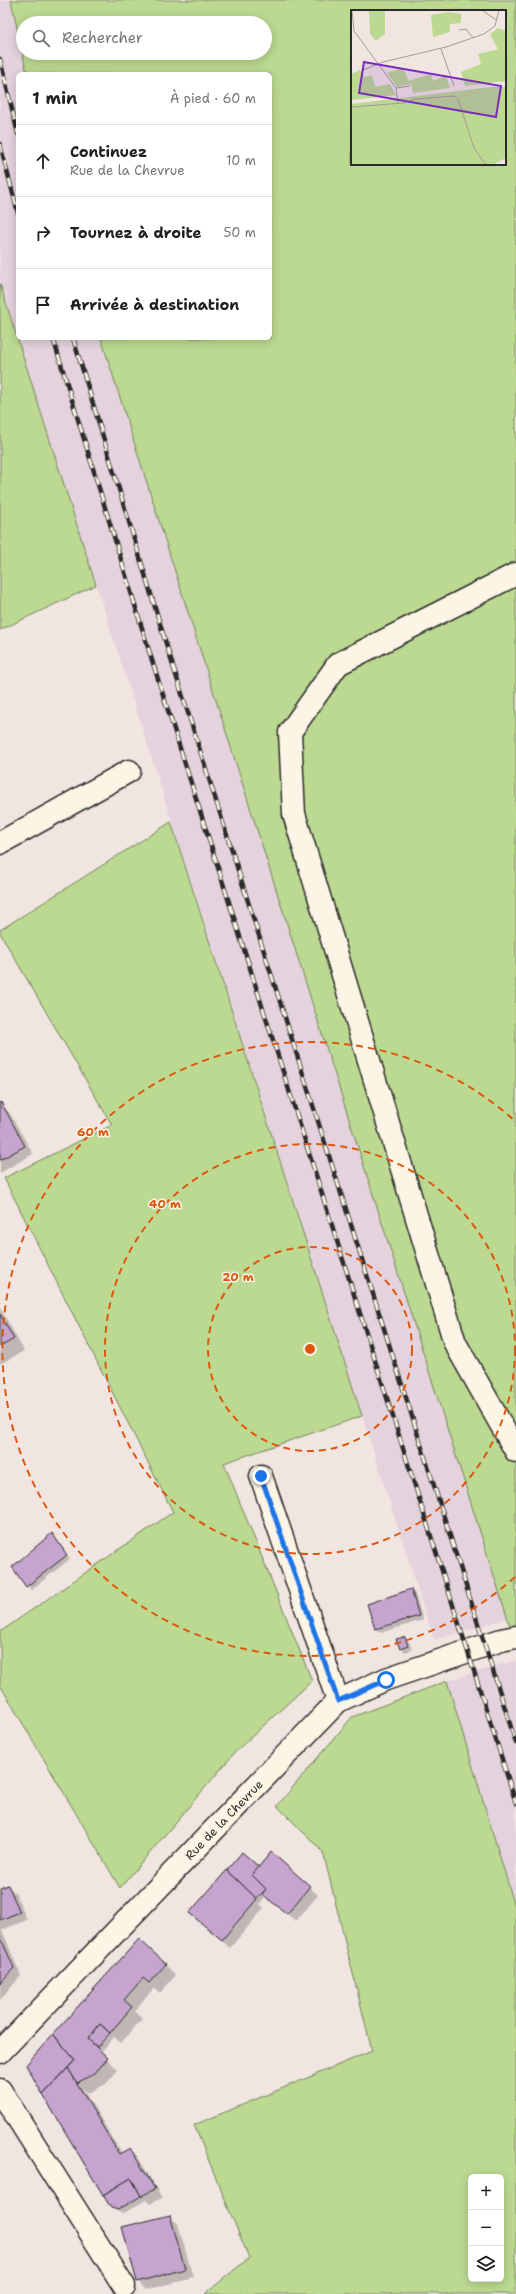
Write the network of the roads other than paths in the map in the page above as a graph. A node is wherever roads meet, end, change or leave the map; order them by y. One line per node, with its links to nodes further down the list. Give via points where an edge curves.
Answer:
1 (516, 574): 4 (street, via 338,664 290,732 294,814 455,1342)
2 (129, 771): 3 (street)
3 (0, 842)
4 (516, 1451)
5 (261, 1476): 7 (street)
6 (516, 1637): 7 (street, Rue de la Chevrue, via 485,1645 386,1680)
7 (338, 1701): 8 (street, Rue de la Chevrue)
8 (0, 2052)
9 (0, 2090): 10 (street)
10 (124, 2286)

